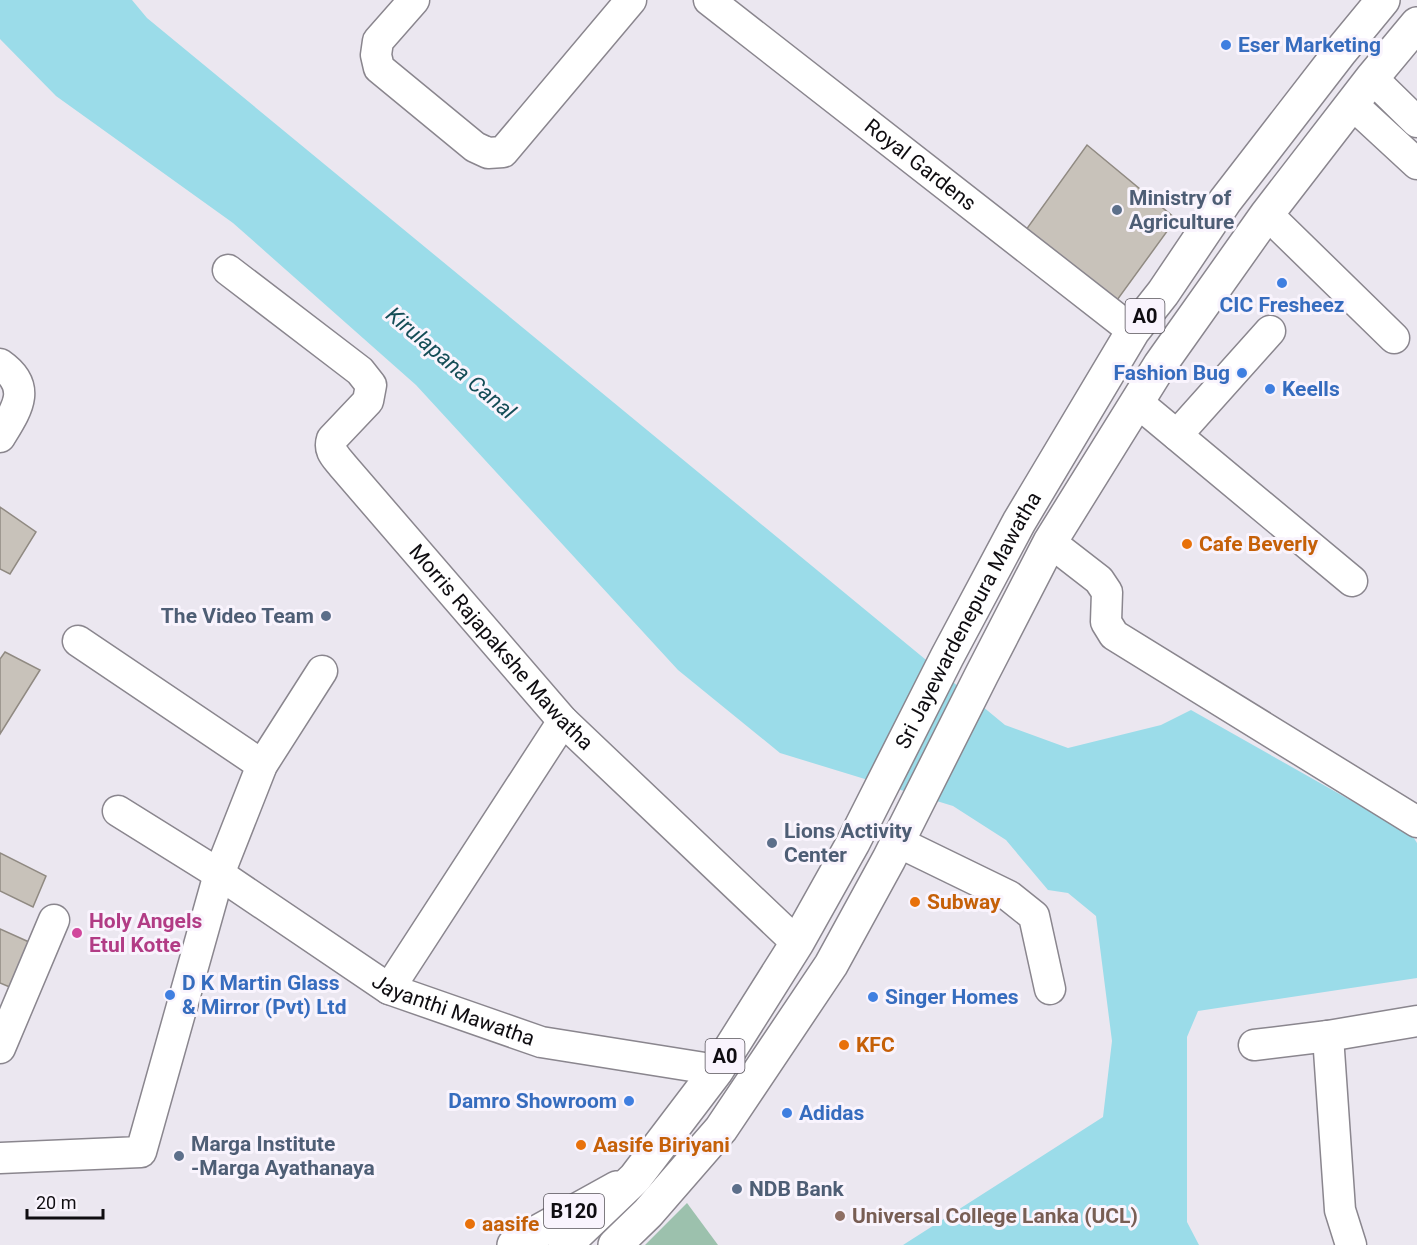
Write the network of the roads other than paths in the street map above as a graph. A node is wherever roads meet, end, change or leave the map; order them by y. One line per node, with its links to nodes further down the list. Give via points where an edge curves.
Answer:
1 (414, 0): 2 (street, via 378,41 379,68 475,147 488,153 503,152)
2 (631, 0)
3 (1383, 0): 12 (main road, Sri Jayewardenepura Mawatha / A0, via 1225,201)
4 (715, 2): 12 (street, Royal Gardens)
5 (1417, 24): 6 (main road, Sri Jayewardenepura Mawatha / A0)
6 (1372, 78): 7 (main road, Sri Jayewardenepura Mawatha / A0); 8 (street)
7 (1352, 104): 9 (street); 10 (main road, Sri Jayewardenepura Mawatha / A0)
8 (1417, 122)
9 (1417, 165)
10 (1267, 214): 14 (street); 16 (main road, Sri Jayewardenepura Mawatha / A0)
11 (228, 270): 23 (street, Morris Rajapakshe Mawatha, via 360,371 371,385 368,401 332,439 331,451)
12 (1133, 331): 30 (main road, Sri Jayewardenepura Mawatha / A0, via 1019,522)
13 (1270, 331): 17 (street)
14 (1394, 338)
15 (0, 364): 18 (street, via 13,373 20,391 16,412)
16 (1137, 402): 17 (street); 19 (main road, Sri Jayewardenepura Mawatha / A0)
17 (1177, 435): 20 (street)
18 (0, 437)
19 (1050, 542): 26 (street, via 1099,580 1107,592 1106,622 1114,635); 27 (main road, Sri Jayewardenepura Mawatha / A0)
20 (1352, 581)
21 (78, 641): 24 (street)
22 (322, 671): 24 (street)
23 (563, 721): 30 (street, Morris Rajapakshe Mawatha); 31 (street)
24 (262, 765): 28 (street)
25 (118, 811): 28 (street, Jayanthi Mawatha)
26 (1417, 822)
27 (894, 850): 32 (street, via 1009,896 1034,916); 42 (main road, Sri Jayewardenepura Mawatha / A0, via 831,965 721,1129)
28 (219, 874): 31 (street, Jayanthi Mawatha); 38 (street, via 141,1152)
29 (54, 920): 36 (street)
30 (797, 943): 37 (main road, Sri Jayewardenepura Mawatha / A0)
31 (389, 989): 37 (street, Jayanthi Mawatha, via 541,1042)
32 (1050, 989)
33 (1417, 1021): 34 (street)
34 (1328, 1036): 35 (street); 43 (street, via 1340,1210)
35 (1254, 1045)
36 (0, 1048)
37 (717, 1070): 39 (main road, Sri Jayewardenepura Mawatha / A0)
38 (0, 1158)
39 (635, 1178): 40 (main road, B120); 41 (main road, Sri Jayewardenepura Mawatha / A0)
40 (514, 1245)
41 (564, 1245)
42 (615, 1245)
43 (1351, 1245)

